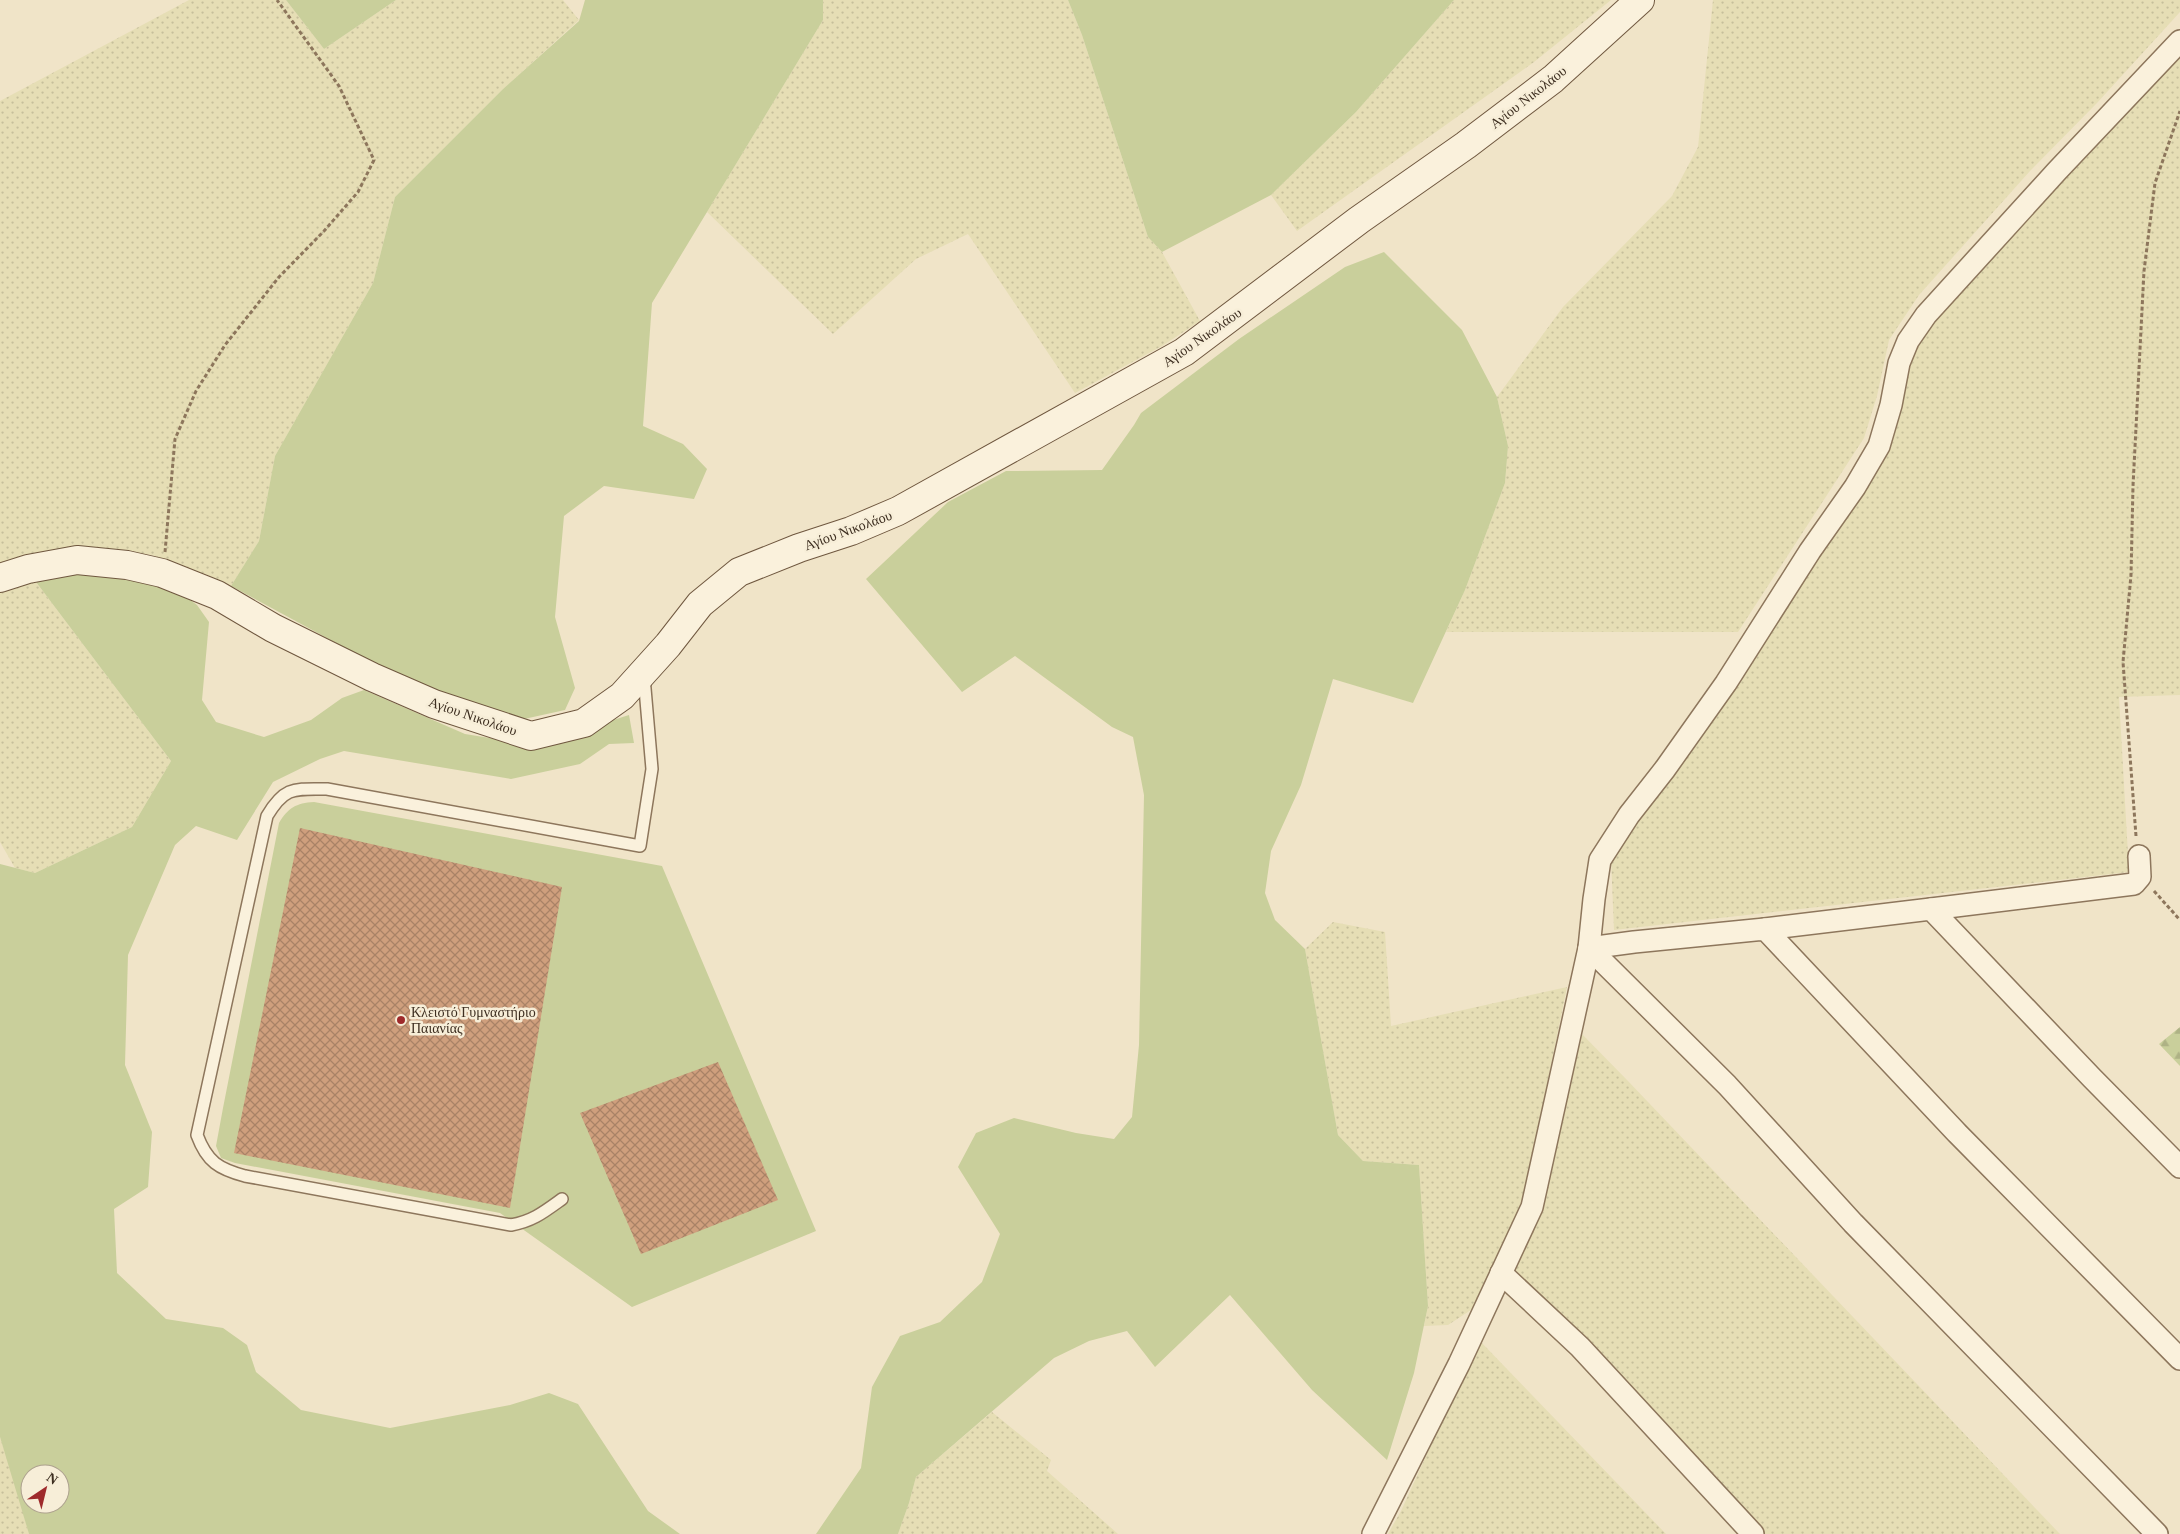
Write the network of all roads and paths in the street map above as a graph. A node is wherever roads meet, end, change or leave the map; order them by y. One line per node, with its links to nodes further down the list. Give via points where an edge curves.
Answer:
1 (277, 0): 5 (path, via 339,86 374,160 358,192 280,276 225,345 196,391 175,439)
2 (1640, 0): 7 (street, Αγίου Νικολάου, via 1553,79 1184,352 898,511 739,572 700,604)
3 (2180, 41): 13 (street, via 2056,171 1926,315 1908,341 1899,363 1879,446 1855,487 1726,683 1600,860)
4 (2180, 111): 8 (path, via 2155,183 2144,271 2131,574 2123,662)
5 (162, 573): 6 (street, Αγίου Νικολάου, via 127,565 77,560); 7 (street, Αγίου Νικολάου, via 216,595 273,628 372,677 434,704 531,736 584,723 622,696)
6 (0, 578)
7 (643, 672): 15 (lane, via 652,769 640,846 327,789 297,789 277,799 267,816 198,1135 210,1160 224,1170 511,1225 539,1216)
8 (2139, 856): 9 (street)
9 (2140, 877): 10 (street, via 2134,884); 11 (path)
10 (1931, 909): 12 (street); 14 (street)
11 (2180, 920)
12 (1765, 929): 13 (street); 17 (street, via 1957,1133)
13 (1589, 948): 16 (street, via 1532,1207); 20 (street, via 1727,1085 1853,1223)
14 (2180, 1167)
15 (562, 1199)
16 (1501, 1273): 18 (street); 19 (street, via 1580,1347)
17 (2180, 1359)
18 (1373, 1534)
19 (1753, 1534)
20 (2157, 1534)

